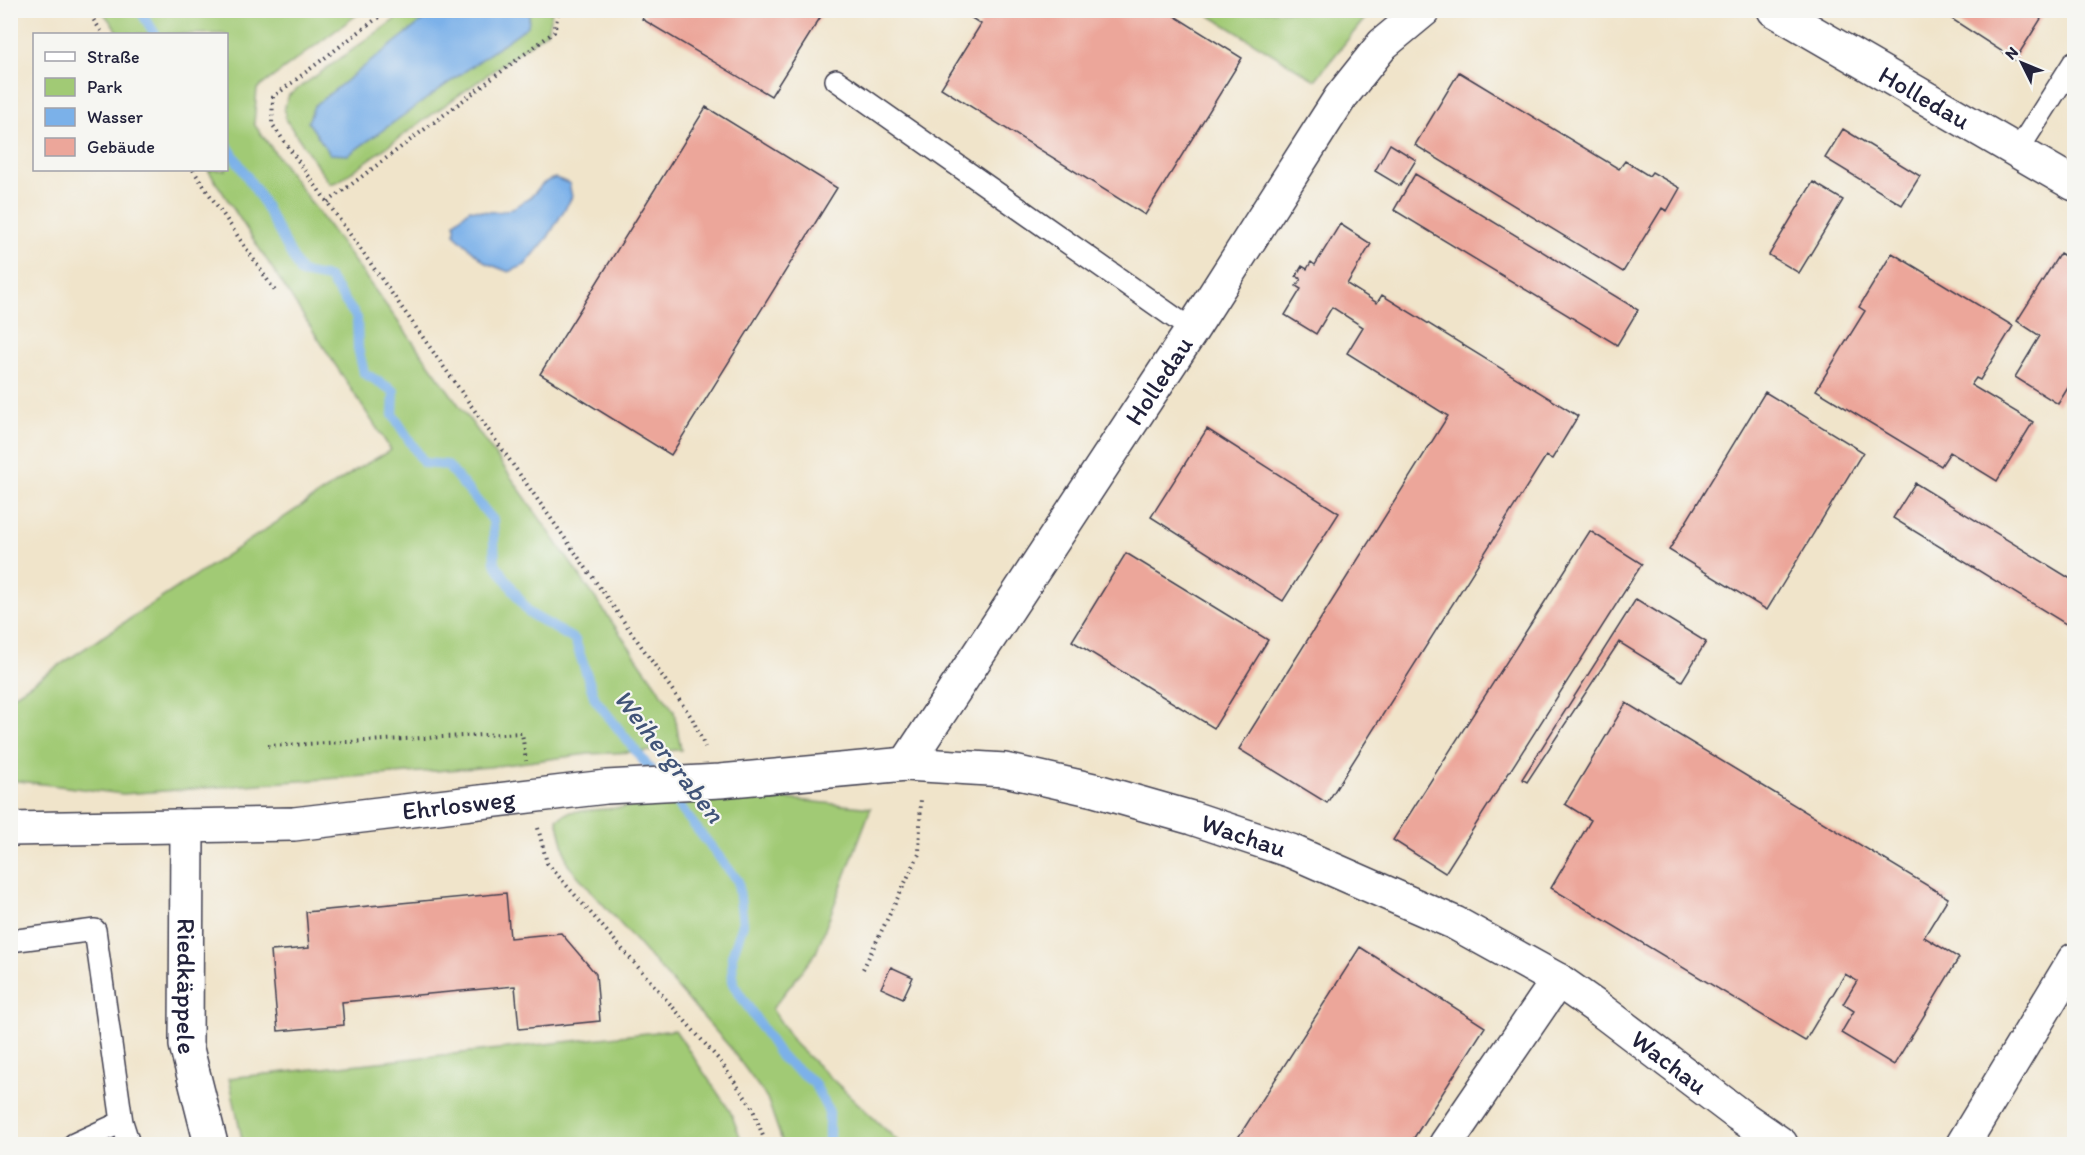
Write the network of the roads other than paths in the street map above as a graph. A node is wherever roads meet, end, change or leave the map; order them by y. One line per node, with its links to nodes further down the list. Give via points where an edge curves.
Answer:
1 (1424, 10): 7 (street, Holledau, via 1383,44 1340,98)
2 (1774, 10): 5 (street, Holledau)
3 (2074, 62): 5 (lane)
4 (836, 80): 7 (lane)
5 (2018, 150): 6 (street, Holledau)
6 (2074, 184)
7 (1192, 330): 8 (street, Holledau)
8 (915, 764): 9 (street, Ehrlosweg, via 606,787 294,824); 13 (street, Wachau, via 1005,770 1094,790 1291,851 1455,923)
9 (186, 826): 10 (street, Ehrlosweg); 17 (street, Riedkäppele, via 186,1044)
10 (10, 829)
11 (10, 941): 14 (lane, via 95,930)
12 (2074, 960): 20 (street)
13 (1558, 980): 18 (street); 19 (street, Wachau)
14 (122, 1122): 15 (lane); 16 (lane)
15 (74, 1144)
16 (129, 1144)
17 (211, 1144)
18 (1446, 1144)
19 (1780, 1144)
20 (1963, 1144)

